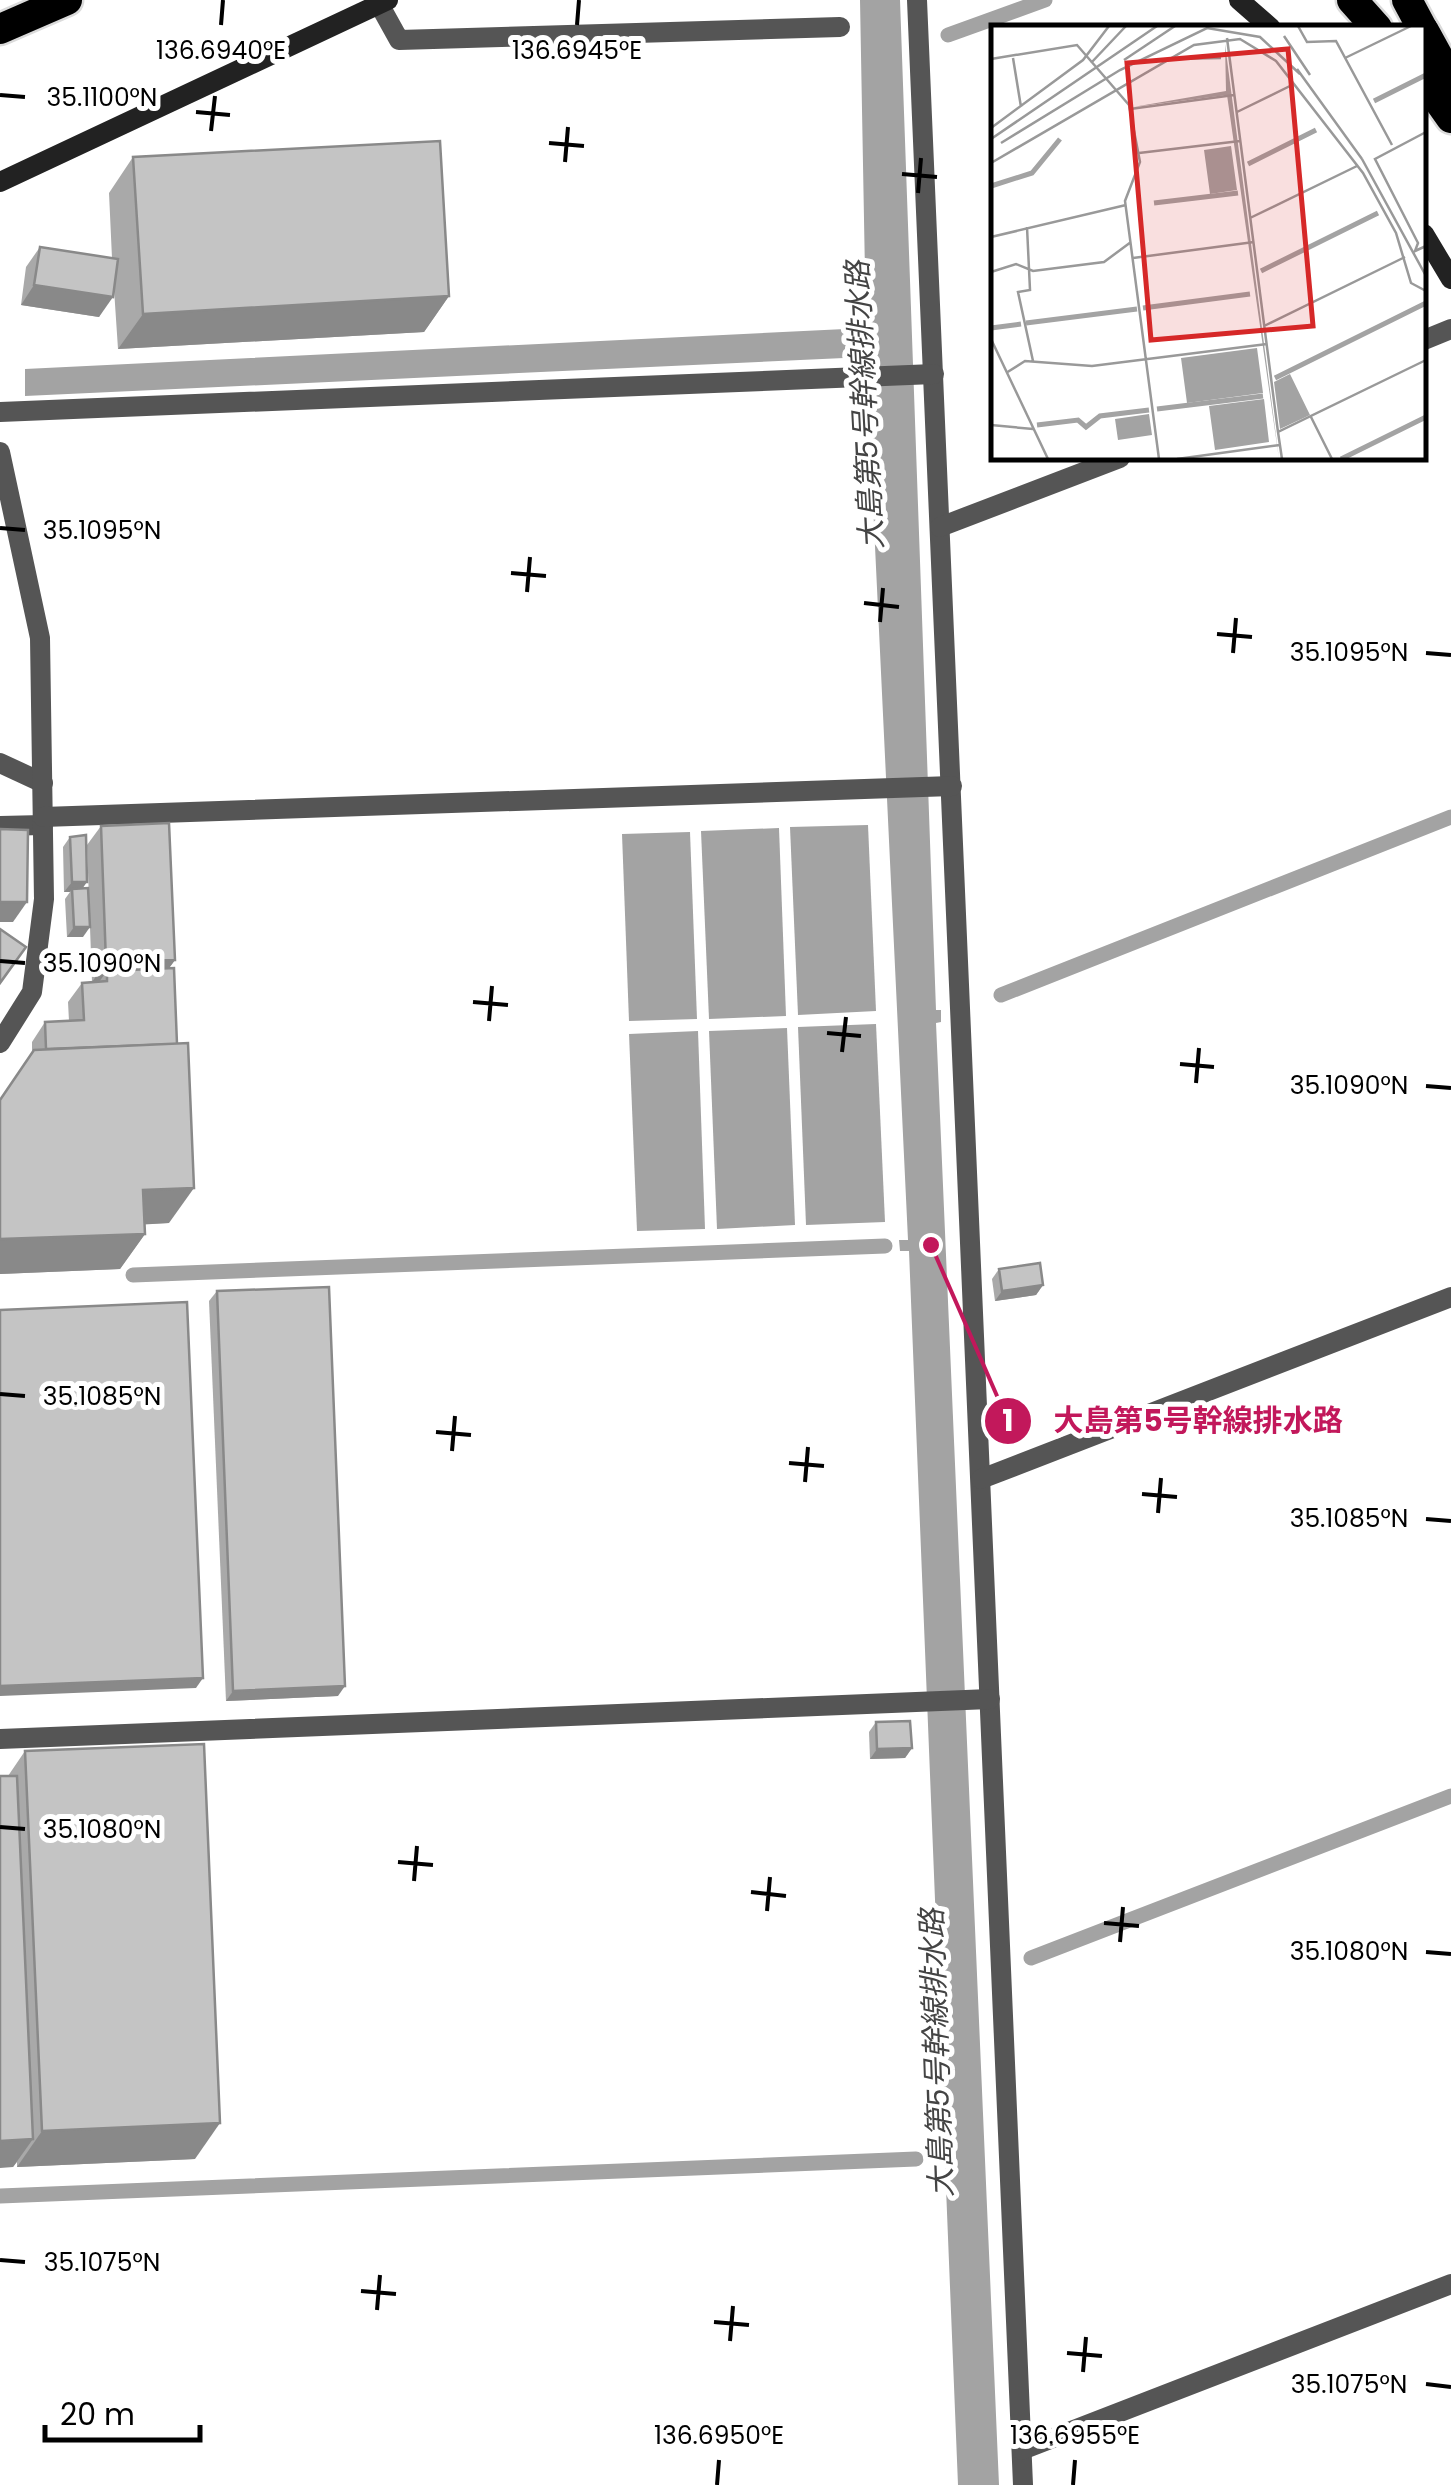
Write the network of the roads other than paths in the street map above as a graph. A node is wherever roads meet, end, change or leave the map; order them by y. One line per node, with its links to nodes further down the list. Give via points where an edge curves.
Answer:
1 (66, 0): 11 (highway)
2 (917, 0): 21 (street)
3 (1240, 0): 7 (main road)
4 (1352, 0): 8 (highway)
5 (1406, 0): 9 (highway)
6 (384, 2): 10 (street, via 400,40); 16 (main road)
7 (1267, 25)
8 (1374, 25)
9 (1421, 25)
10 (840, 27)
11 (0, 29)
12 (1426, 34): 13 (highway)
13 (1451, 80)
14 (1426, 83): 15 (highway)
15 (1451, 118)
16 (0, 182)
17 (1426, 237): 18 (main road)
18 (1451, 279)
19 (1451, 329): 20 (street)
20 (1426, 339)
21 (928, 374): 22 (street); 25 (street)
22 (0, 412)
23 (0, 452): 27 (street, via 40,638)
24 (1115, 460): 25 (street)
25 (940, 527): 28 (street)
26 (0, 763): 27 (street)
27 (43, 783): 29 (street)
28 (945, 786): 29 (street); 33 (street)
29 (43, 821): 30 (street); 31 (street, via 44,899 32,992)
30 (0, 826)
31 (0, 1043)
32 (1451, 1297): 33 (street)
33 (981, 1479): 34 (street)
34 (982, 1699): 35 (street); 37 (street)
35 (0, 1739)
36 (1451, 2284): 37 (street)
37 (1022, 2450): 38 (street)
38 (1023, 2485)

